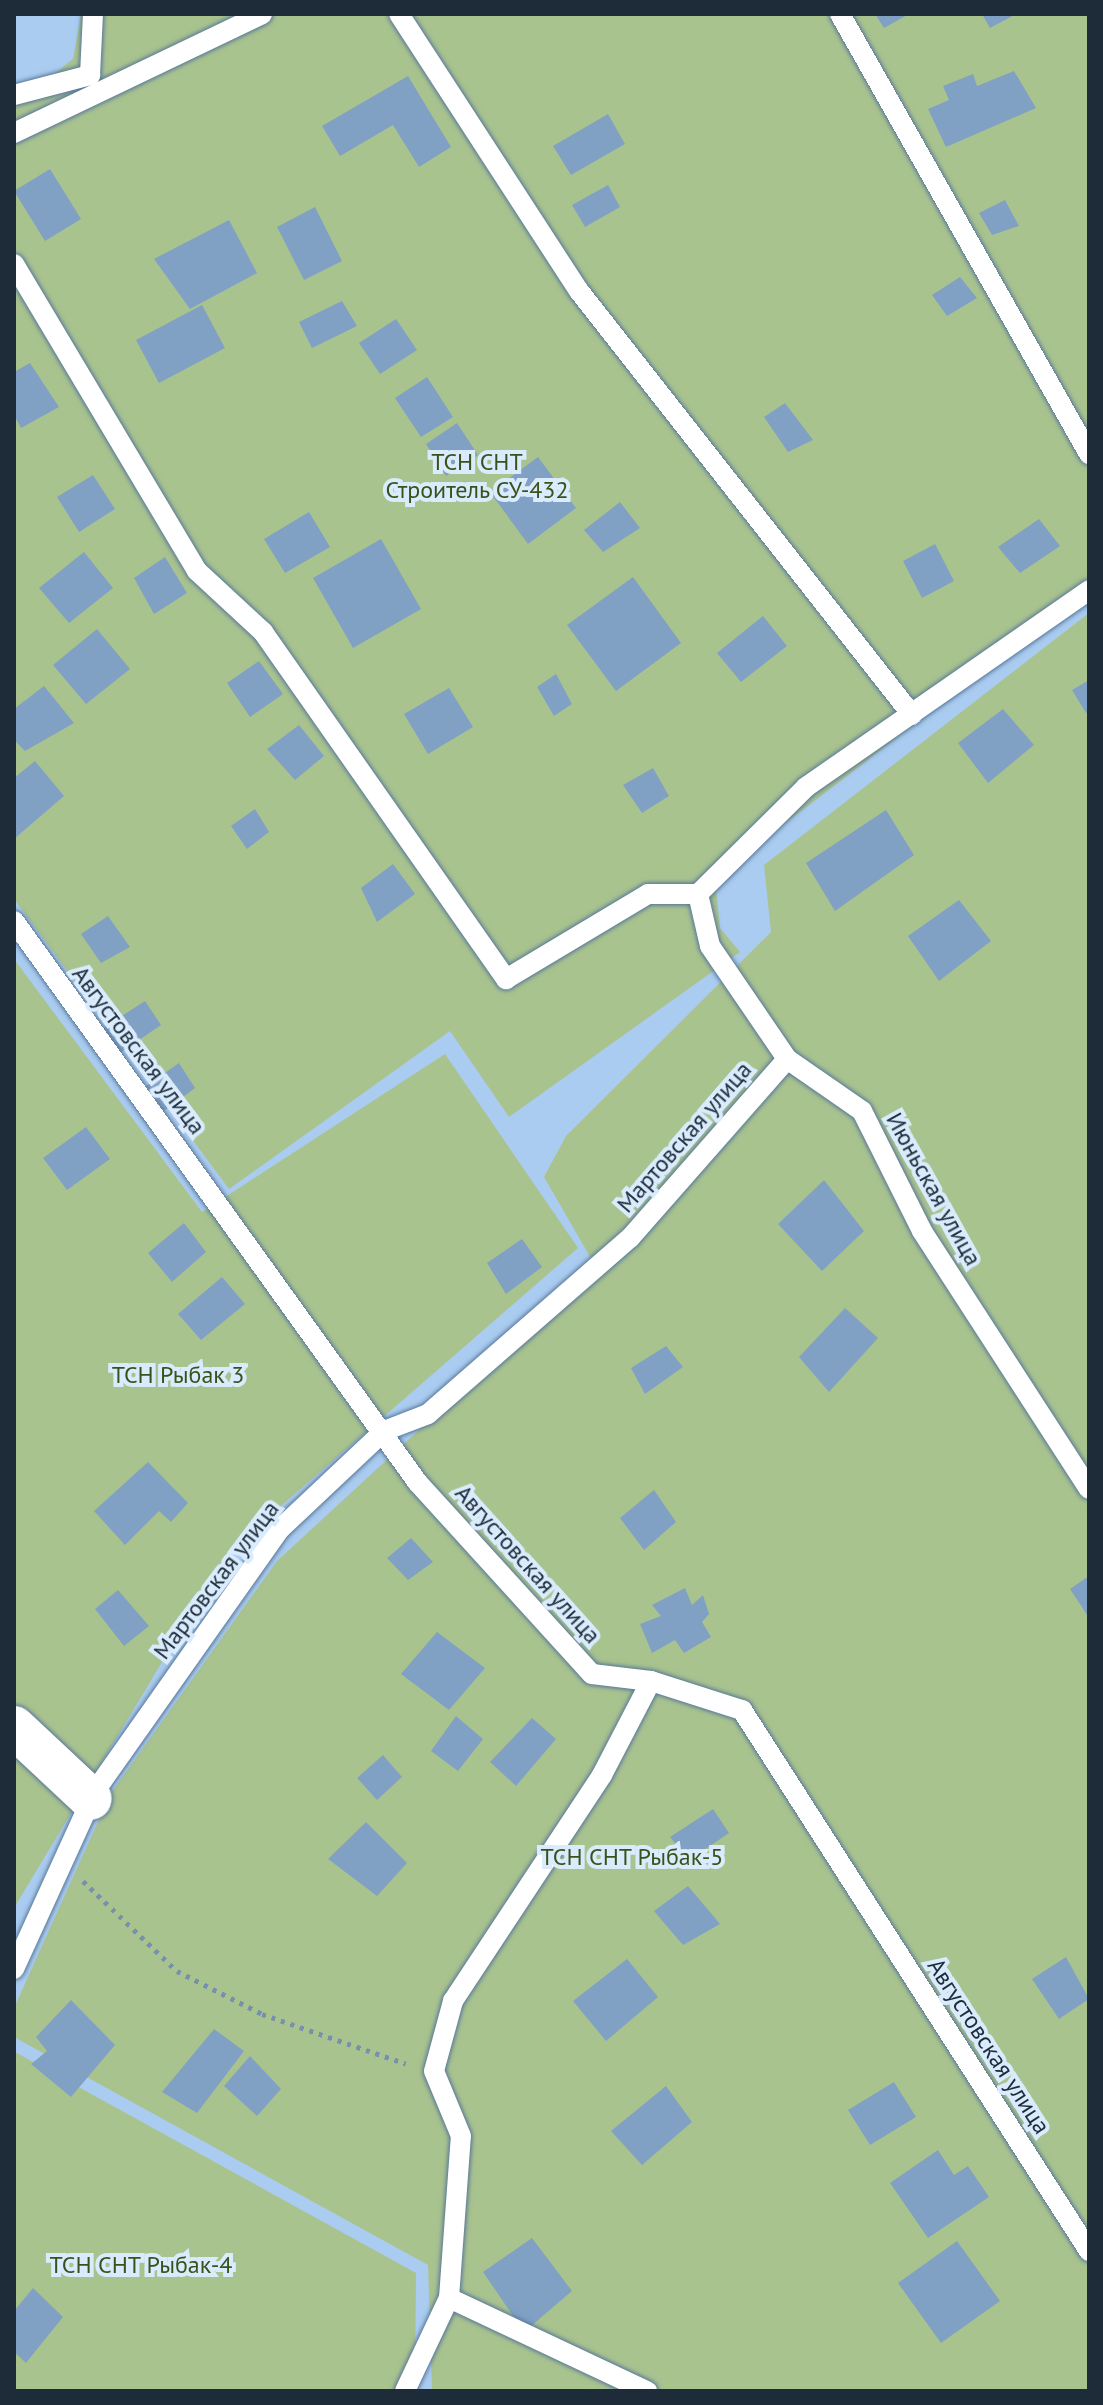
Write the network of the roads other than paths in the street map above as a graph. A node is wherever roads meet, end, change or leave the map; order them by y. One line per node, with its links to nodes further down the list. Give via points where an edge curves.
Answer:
1 (93, 14): 5 (lane, via 90,75)
2 (262, 14): 6 (lane)
3 (399, 14): 10 (lane, via 579,291)
4 (840, 14): 8 (lane)
5 (14, 95)
6 (14, 133)
7 (14, 264): 11 (lane, via 197,571 263,632 506,979 648,894)
8 (1089, 454)
9 (1089, 590): 10 (lane)
10 (912, 715): 11 (lane, via 806,787)
11 (698, 894): 13 (lane, Июньская улица, via 710,946)
12 (14, 921): 14 (lane, Августовская улица)
13 (787, 1059): 14 (lane, Мартовская улица, via 630,1238 428,1414); 15 (lane, Июньская улица, via 862,1111 922,1231)
14 (384, 1431): 16 (lane, Августовская улица, via 418,1483 592,1674); 18 (lane, Мартовская улица, via 280,1529)
15 (1089, 1489)
16 (651, 1681): 20 (lane, Августовская улица, via 742,1710); 21 (lane, via 602,1775 453,2001 434,2071 461,2136)
17 (14, 1727): 18 (street)
18 (91, 1799): 19 (lane, Мартовская улица)
19 (14, 1969)
20 (1089, 2251)
21 (449, 2298): 22 (lane); 23 (lane)
22 (405, 2391)
23 (647, 2391)

